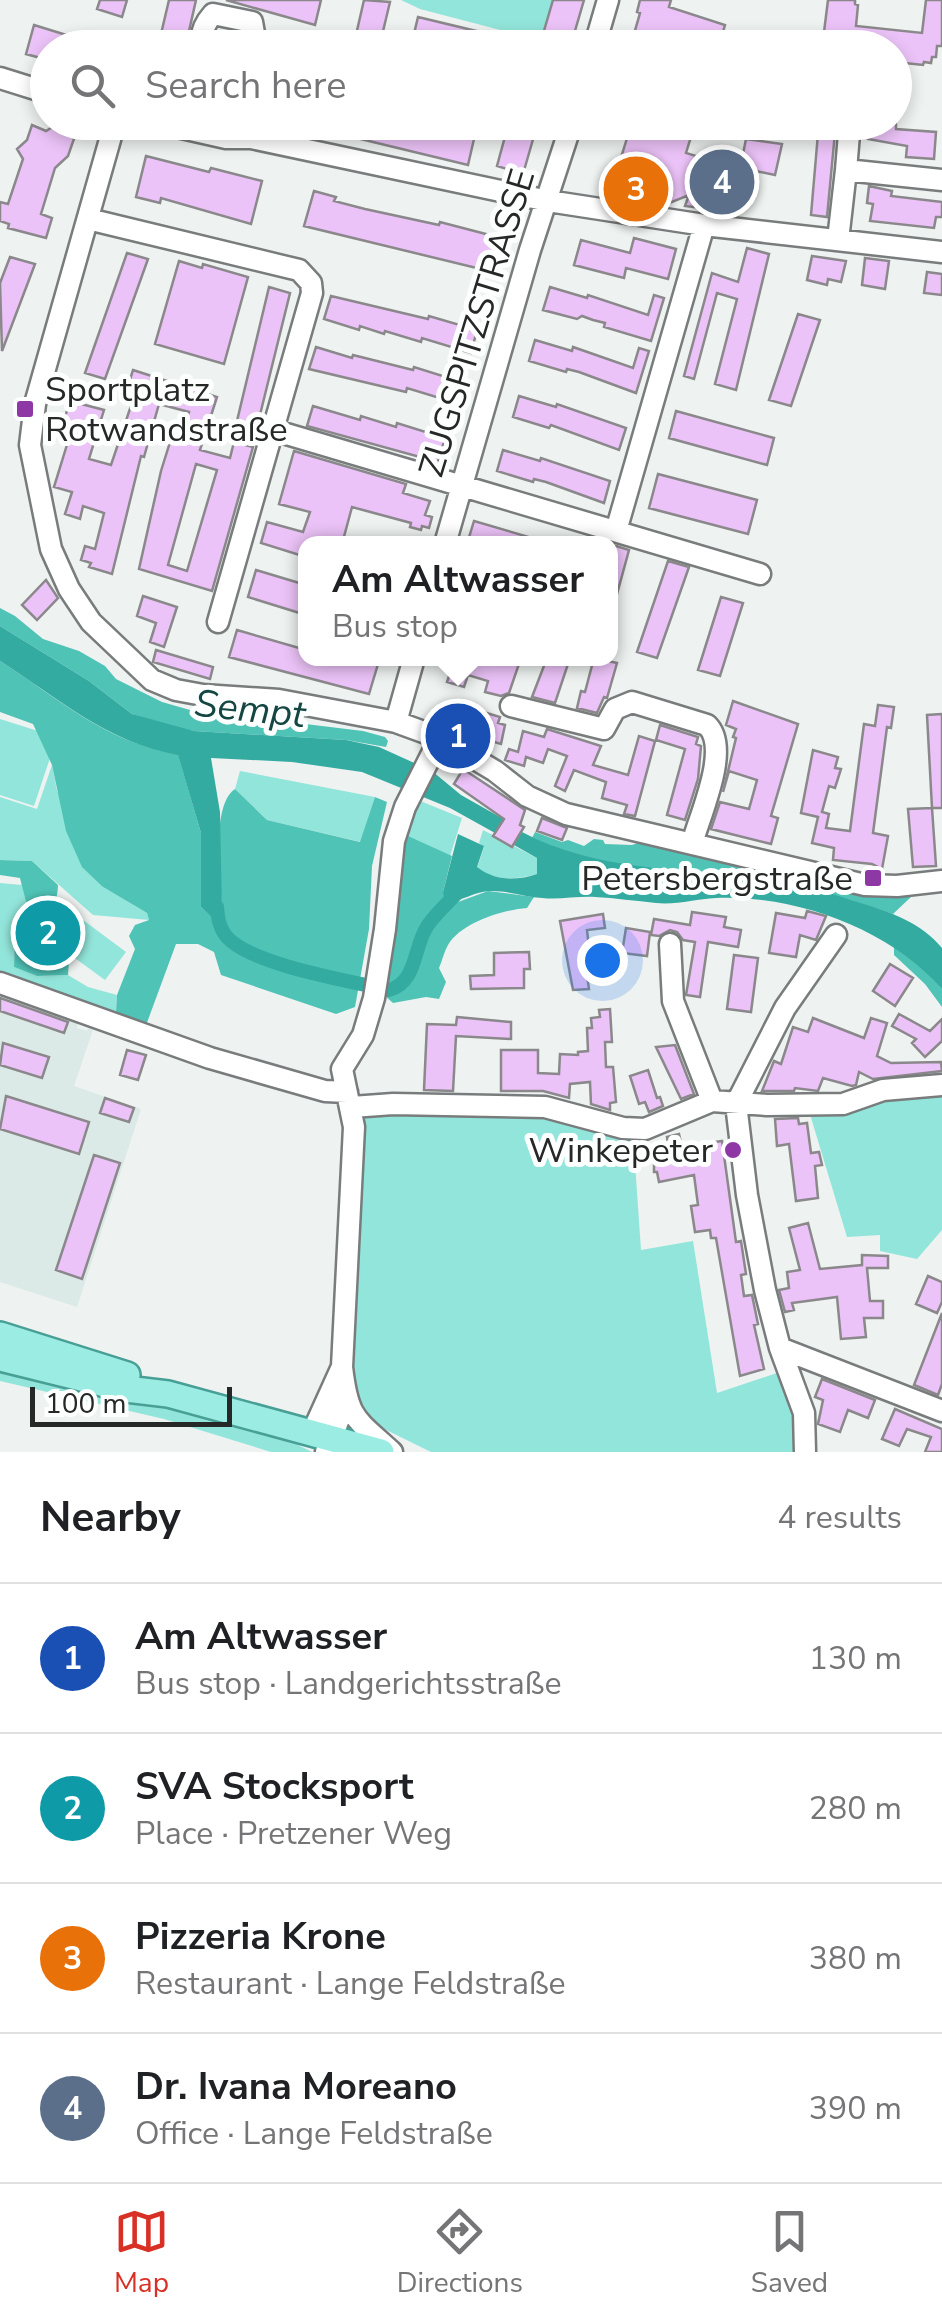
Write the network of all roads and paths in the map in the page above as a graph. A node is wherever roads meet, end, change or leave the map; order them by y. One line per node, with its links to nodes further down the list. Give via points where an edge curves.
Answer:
1 (608, 0): 4 (street)
2 (203, 30): 3 (street, via 212,14 252,22)
3 (253, 30)
4 (599, 30)
5 (0, 78): 6 (street)
6 (30, 87)
7 (111, 140): 14 (street)
8 (260, 140): 13 (street)
9 (567, 140): 13 (street, ZUGSPITZSTRASSE)
10 (848, 140): 11 (street)
11 (846, 170): 12 (street); 16 (street)
12 (942, 180)
13 (548, 201): 15 (street); 19 (street, ZUGSPITZSTRASSE)
14 (88, 219): 18 (street, via 307,276 312,293); 27 (street, via 30,431 51,549 69,588 90,622 152,680 190,692)
15 (704, 225): 16 (street); 20 (street)
16 (838, 240): 17 (street)
17 (942, 252)
18 (273, 430): 19 (street); 24 (street)
19 (461, 485): 20 (street); 21 (street, ZUGSPITZSTRASSE)
20 (608, 534)
21 (447, 536)
22 (618, 537): 23 (street)
23 (760, 574)
24 (218, 622)
25 (412, 666): 27 (street)
26 (511, 706): 29 (street, via 604,729 615,709 632,702 707,725 718,754)
27 (396, 722): 28 (street)
28 (440, 738): 29 (street, via 566,814); 35 (street, via 394,841 376,988 363,1035 342,1069)
29 (692, 844): 30 (street, via 866,885)
30 (942, 881)
31 (836, 936): 37 (street, via 785,1008)
32 (670, 944): 36 (street, via 673,1001)
33 (0, 983): 35 (street)
34 (942, 1086): 37 (street, via 883,1090 843,1104)
35 (350, 1100): 36 (street, via 545,1108 632,1129); 41 (street)
36 (712, 1100): 37 (street)
37 (736, 1104): 39 (street, via 747,1196)
38 (0, 1335): 42 (main road)
39 (780, 1348): 44 (street); 48 (street, via 804,1413)
40 (0, 1358): 42 (main road)
41 (342, 1367): 43 (street); 45 (street)
42 (168, 1394): 45 (main road)
43 (346, 1401): 45 (street); 47 (street)
44 (942, 1412)
45 (323, 1441): 46 (main road)
46 (381, 1452)
47 (392, 1452)
48 (805, 1452)

